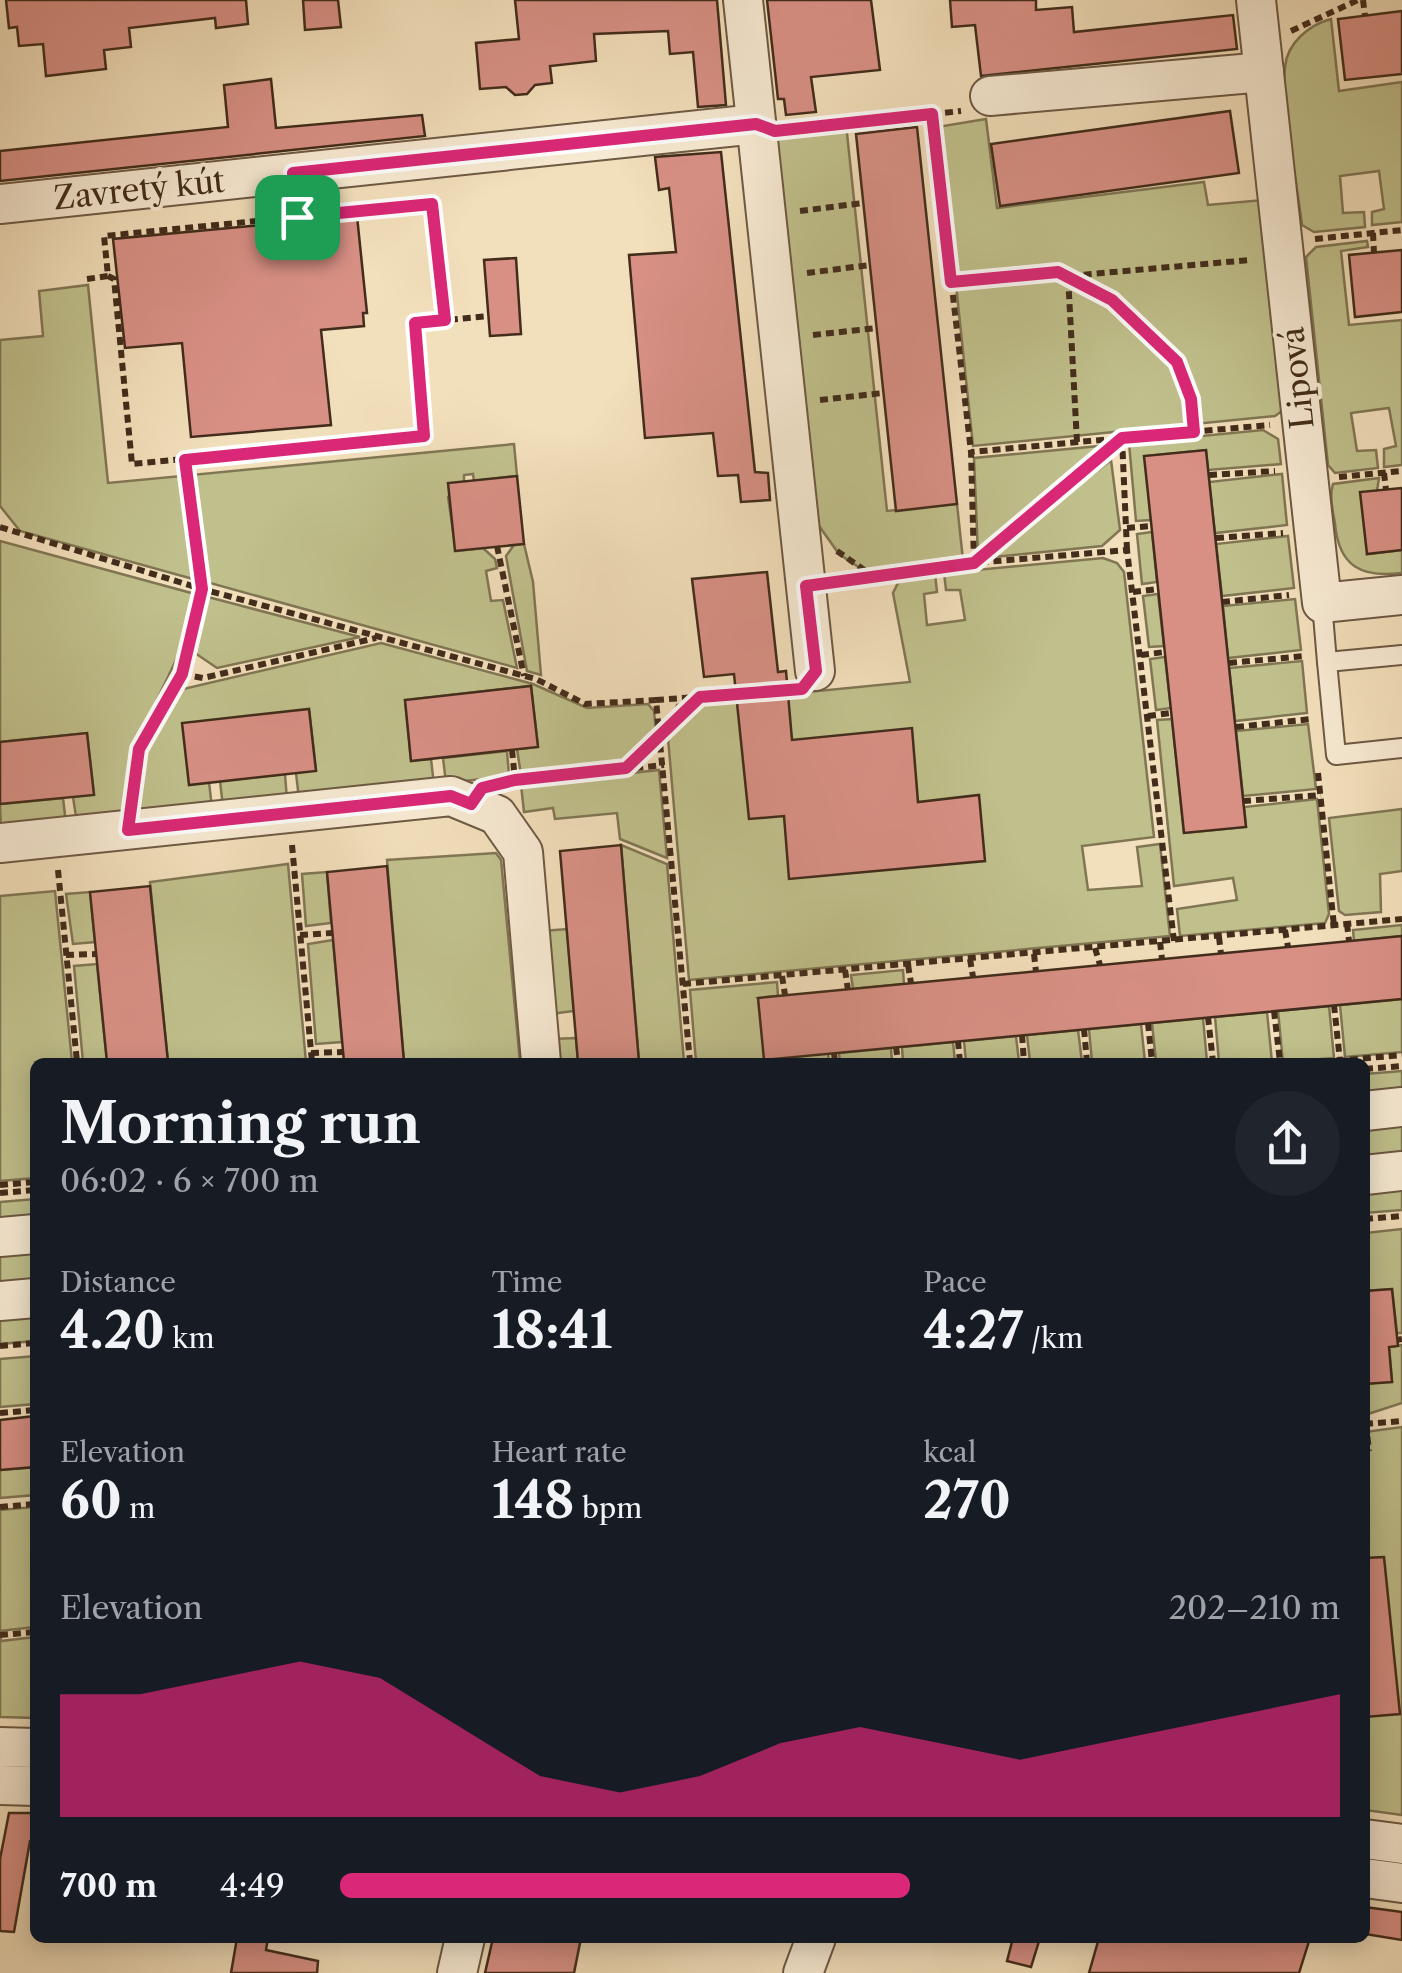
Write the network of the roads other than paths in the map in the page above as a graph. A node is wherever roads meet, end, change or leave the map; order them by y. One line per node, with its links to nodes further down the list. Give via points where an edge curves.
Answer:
1 (743, 0): 5 (street)
2 (1256, 0): 3 (street, Lipová)
3 (1271, 55): 4 (street); 8 (street, Lipová, via 1292,248)
4 (990, 96)
5 (756, 124): 6 (street, Zavretý kút); 11 (street)
6 (0, 204)
7 (1402, 595): 8 (street)
8 (1311, 598): 10 (lane)
9 (1402, 654): 10 (lane)
10 (1327, 662): 12 (lane, via 1336,754)
11 (816, 671)
12 (1402, 748)
13 (0, 842): 14 (street, via 451,796 471,804 497,815 522,852)
14 (540, 1058)
15 (1402, 1107): 16 (street)
16 (1370, 1110)
17 (1402, 1172): 18 (street)
18 (1370, 1175)
19 (30, 1234): 20 (street)
20 (0, 1237)
21 (30, 1298): 22 (street)
22 (0, 1301)
23 (0, 1748): 24 (street)
24 (30, 1748)
25 (0, 1785): 26 (street)
26 (30, 1786)
27 (1370, 1840): 28 (street)
28 (1402, 1844)
29 (1370, 1879): 30 (street)
30 (1402, 1883)
31 (464, 1943): 33 (street)
32 (814, 1943): 34 (street)
33 (458, 1973)
34 (803, 1973)

